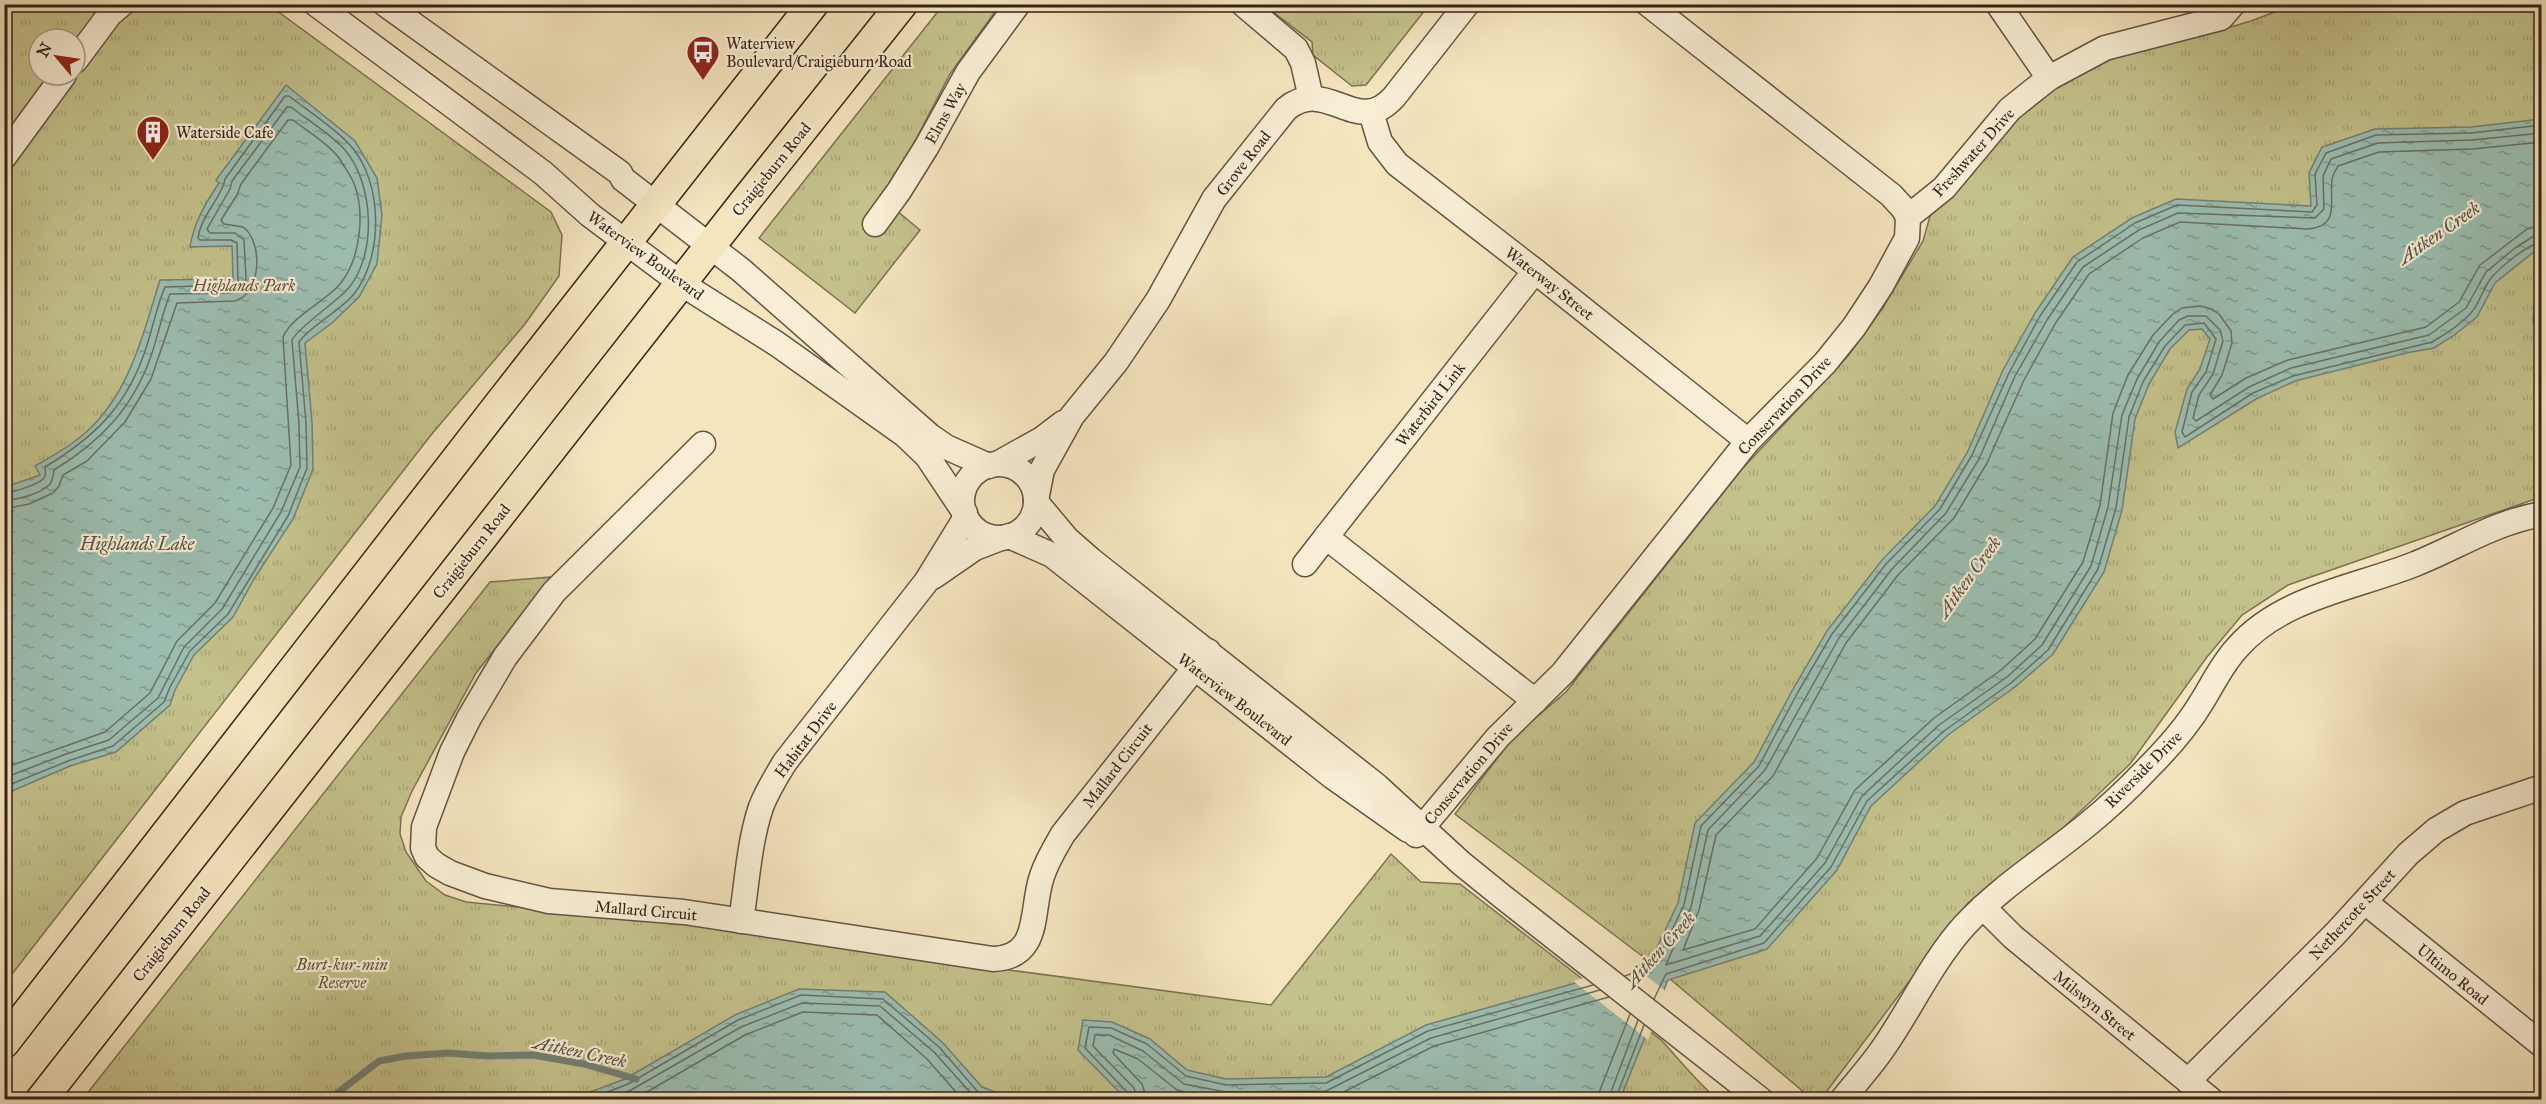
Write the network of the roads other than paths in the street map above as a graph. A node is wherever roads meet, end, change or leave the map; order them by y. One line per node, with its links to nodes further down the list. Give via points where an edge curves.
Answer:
1 (316, 4): 21 (street, Waterview Boulevard, via 543,173)
2 (385, 4): 18 (street, via 620,173)
3 (813, 4): 18 (main road)
4 (902, 4): 22 (main road, Craigieburn Road)
5 (1018, 4): 20 (street, Elms Way, via 968,72 927,146)
6 (1242, 4): 15 (street, via 1296,49)
7 (1467, 4): 16 (street, via 1394,98 1381,110)
8 (1648, 4): 19 (street, via 1891,195)
9 (1998, 4): 13 (street)
10 (2234, 4): 13 (street, Freshwater Drive, via 2220,18 2105,48)
11 (115, 8): 12 (street)
12 (87, 45)
13 (2049, 78): 19 (street, Freshwater Drive, via 1999,120 1944,188)
14 (55, 87): 17 (street)
15 (1311, 98): 16 (street, via 1331,101 1356,112); 25 (street, Grove Road, via 1301,99 1286,109 1214,199 1147,315 1116,362)
16 (1371, 112): 23 (street, Waterway Street, via 1380,142 1397,164)
17 (4, 157)
18 (657, 204): 21 (main road); 22 (street)
19 (1908, 217): 26 (street, Conservation Drive, via 1905,244 1854,327 1825,363)
20 (875, 224)
21 (627, 242): 24 (street, Waterview Boulevard); 43 (main road)
22 (710, 248): 24 (main road, Craigieburn Road); 28 (street, via 741,270 930,436 946,447)
23 (1535, 271): 26 (street, Waterway Street); 33 (street, Waterbird Link)
24 (682, 284): 30 (street, Waterview Boulevard, via 777,344 905,435 927,456); 46 (main road, Craigieburn Road)
25 (1072, 416): 28 (street, Grove Road, via 1042,439); 29 (street, Grove Road, via 1042,470)
26 (1748, 441): 37 (street, Conservation Drive, via 1563,673)
27 (703, 444): 42 (street, Mallard Circuit, via 573,572 505,657 452,752 422,837 427,857 436,866 485,886 549,901 684,912)
28 (993, 465): 29 (street, via 1020,470 1029,478); 30 (street, via 970,479 964,490)
29 (1036, 501): 32 (street, via 1028,524); 36 (street, Waterview Boulevard, via 1075,546)
30 (965, 515): 32 (street, via 980,533); 35 (street, Habitat Drive)
31 (2541, 517): 41 (street, Riverside Drive, via 2509,521 2476,534 2414,564 2311,600 2255,630 2221,668 2181,734 2147,770 2088,824 2011,881)
32 (1005, 537): 35 (street, Habitat Drive, via 975,548); 36 (street, Waterview Boulevard, via 1052,555)
33 (1326, 537): 34 (street, Waterbird Link); 37 (street)
34 (1305, 564)
35 (926, 582): 42 (street, Habitat Drive, via 772,784 755,832)
36 (1202, 659): 39 (street, Waterview Boulevard, via 1358,796); 42 (street, Mallard Circuit, via 1063,834 1042,876 1031,931 1017,954 993,959)
37 (1535, 701): 39 (street, Conservation Drive, via 1497,736)
38 (2541, 787): 40 (street, Nethercote Street, via 2465,813 2436,830 2408,854)
39 (1420, 831): 47 (street, Waterview Boulevard)
40 (2365, 902): 44 (street, Ultimo Road); 45 (street, Nethercote Street)
41 (1983, 907): 45 (street, Milswyn Street, via 2013,937); 48 (street, Riverside Drive, via 1943,950 1885,1047)
42 (741, 921)
43 (4, 1043)
44 (2541, 1046)
45 (2188, 1081): 49 (street, Milswyn Street)
46 (41, 1100)
47 (1761, 1100)
48 (1842, 1100)
49 (2211, 1100)

